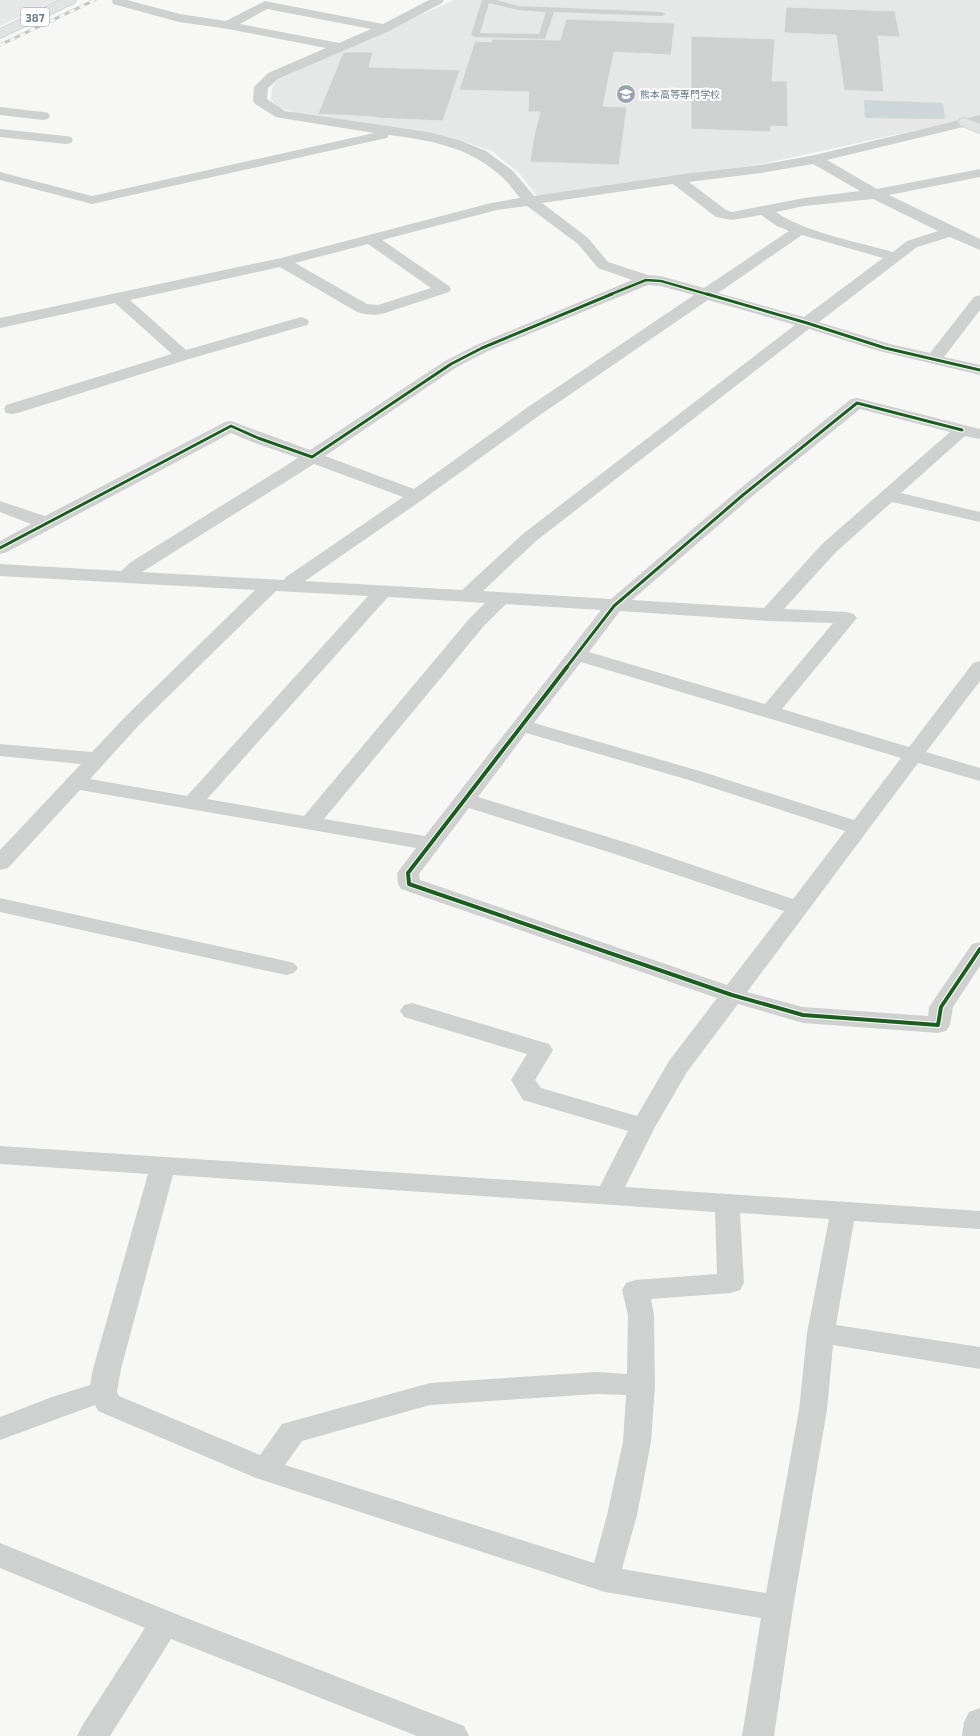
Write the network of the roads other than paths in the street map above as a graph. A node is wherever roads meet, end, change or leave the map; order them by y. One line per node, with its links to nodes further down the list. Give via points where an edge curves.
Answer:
1 (70, 0): 10 (main road, 387)
2 (438, 0): 9 (street)
3 (486, 0): 5 (lane); 6 (lane, via 475,35 542,37)
4 (117, 1): 8 (street, via 179,18)
5 (498, 1): 6 (lane, via 518,8)
6 (551, 9): 7 (lane)
7 (662, 14)
8 (228, 25): 9 (street, via 265,5); 11 (street)
9 (386, 28): 11 (street)
10 (0, 34)
11 (339, 48): 17 (street, via 273,76 261,87 260,101 281,114 306,120)
12 (0, 111): 13 (street)
13 (43, 116)
14 (980, 119): 15 (street)
15 (965, 122): 16 (main road); 20 (street)
16 (980, 129)
17 (397, 132): 22 (street, via 92,200); 25 (street, via 448,141 481,154 508,174)
18 (0, 133): 19 (street)
19 (66, 140)
20 (815, 158): 23 (street, via 739,172); 24 (street)
21 (980, 174): 24 (street)
22 (0, 176)
23 (676, 179): 25 (street); 26 (street, via 721,214 732,216)
24 (875, 194): 26 (street, via 804,202); 28 (street)
25 (530, 201): 29 (street, via 496,206); 33 (street, via 583,241 603,265)
26 (764, 210): 27 (street, via 782,223)
27 (800, 230): 31 (street); 34 (street)
28 (951, 232): 30 (street); 31 (street, via 912,244)
29 (370, 239): 32 (street); 32 (street, via 443,289 379,310 363,309)
30 (980, 245)
31 (895, 257): 40 (street)
32 (282, 262): 35 (street)
33 (646, 280): 34 (street, via 661,281); 47 (street, via 482,348 452,364)
34 (704, 294): 40 (street); 49 (street)
35 (119, 298): 39 (street); 41 (street)
36 (980, 300): 37 (street)
37 (973, 320): 42 (street)
38 (301, 322): 41 (street)
39 (0, 323)
40 (807, 323): 42 (street, via 885,348); 59 (street, via 530,537)
41 (183, 356): 44 (street)
42 (933, 360): 43 (street)
43 (980, 370)
44 (12, 409)
45 (962, 430): 46 (street); 48 (street); 61 (street, via 856,403 743,495)
46 (980, 434)
47 (312, 457): 49 (street); 52 (street, via 231,426); 55 (street, via 138,566)
48 (887, 495): 51 (street); 62 (street, via 829,548)
49 (416, 496): 57 (street, via 293,581)
50 (0, 506): 52 (street)
51 (980, 517)
52 (46, 523): 53 (street)
53 (0, 548)
54 (0, 570): 55 (street)
55 (126, 578): 56 (street)
56 (270, 586): 57 (street); 69 (street, via 133,720)
57 (290, 588): 58 (street)
58 (382, 592): 59 (street); 73 (street)
59 (468, 596): 60 (street)
60 (501, 598): 61 (street); 74 (street, via 476,623)
61 (614, 606): 62 (street); 63 (street)
62 (768, 615): 65 (street, via 847,618)
63 (577, 655): 65 (street); 66 (street)
64 (980, 667): 68 (street)
65 (770, 711): 68 (street)
66 (523, 726): 72 (street); 75 (street, via 696,776)
67 (0, 750): 69 (street)
68 (913, 754): 70 (street); 75 (street)
69 (98, 759): 71 (street)
70 (980, 775)
71 (76, 783): 73 (street); 77 (street)
72 (465, 800): 76 (street); 79 (street)
73 (192, 803): 74 (street)
74 (309, 824): 76 (street)
75 (858, 828): 79 (street)
76 (431, 844): 82 (street, via 408,873 408,884)
77 (0, 863)
78 (0, 905): 81 (street)
79 (799, 908): 82 (street)
80 (980, 949): 82 (street, via 941,1008 938,1024 803,1015)
81 (286, 968)
82 (732, 995): 84 (street, via 678,1068)
83 (412, 1011): 84 (street, via 541,1050 523,1080 532,1094)
84 (643, 1127): 87 (street)
85 (0, 1155): 86 (street)
86 (163, 1166): 87 (street); 94 (street, via 107,1368)
87 (608, 1195): 88 (street)
88 (727, 1203): 89 (street); 93 (street, via 731,1282 635,1290 641,1315)
89 (843, 1211): 90 (street); 91 (street)
90 (980, 1220)
91 (821, 1333): 92 (street); 99 (street, via 812,1410)
92 (980, 1358)
93 (641, 1385): 96 (street, via 597,1383 430,1394 292,1432); 98 (street, via 637,1442)
94 (103, 1392): 95 (street, via 56,1407); 96 (street, via 108,1403)
95 (0, 1430)
96 (266, 1470): 98 (street)
97 (0, 1555): 100 (street)
98 (605, 1579): 99 (street)
99 (778, 1608): 104 (street)
100 (165, 1623): 102 (street); 103 (street)
101 (980, 1722): 105 (street)
102 (437, 1733)
103 (93, 1736)
104 (758, 1736)
105 (978, 1736)

